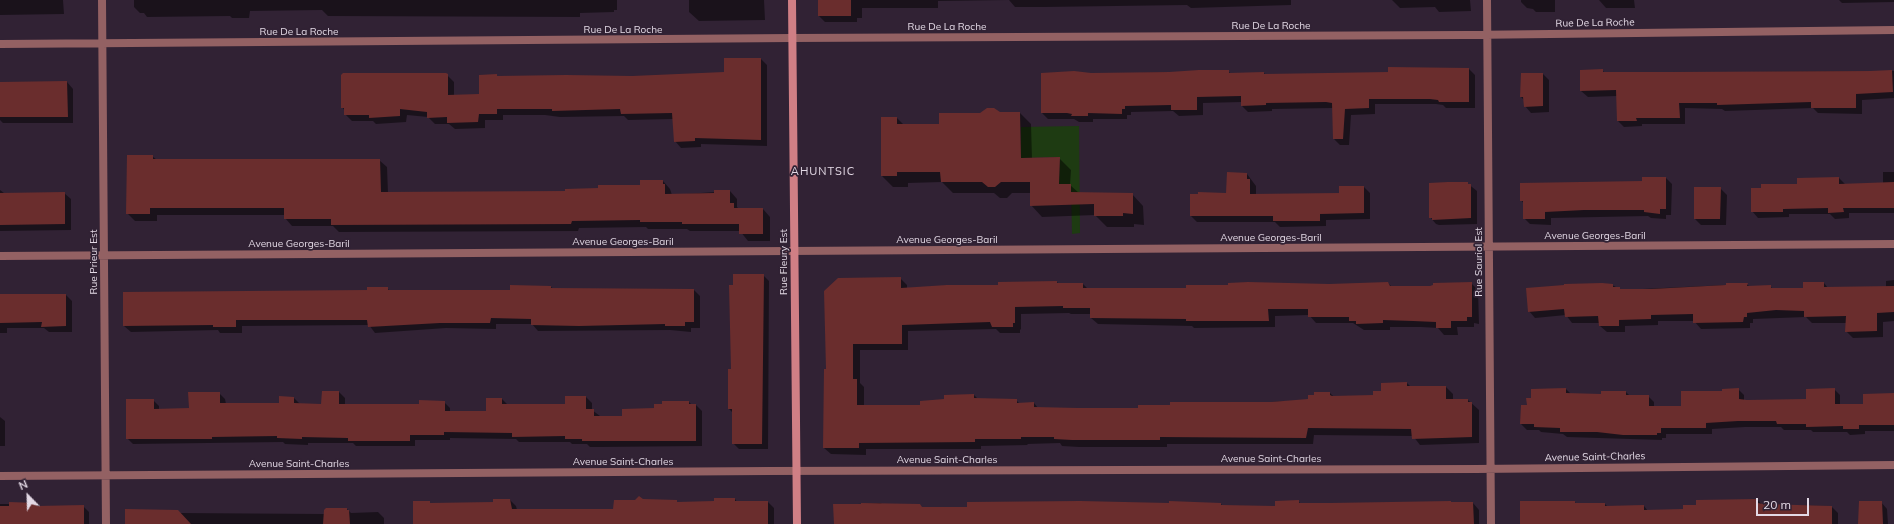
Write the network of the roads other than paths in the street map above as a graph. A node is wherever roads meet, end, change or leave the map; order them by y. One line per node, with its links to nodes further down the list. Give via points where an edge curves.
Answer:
1 (102, 0): 7 (street, Rue Prieur Est)
2 (792, 0): 6 (street, Rue Fleury Est)
3 (1487, 0): 5 (street, Rue Sauriol Est)
4 (1894, 30): 5 (street, Rue De La Roche)
5 (1487, 35): 6 (street, Rue De La Roche); 10 (street, Rue Sauriol Est)
6 (792, 38): 7 (street, Rue De La Roche); 11 (street, Rue Fleury Est)
7 (102, 43): 8 (street, Rue De La Roche); 12 (street, Rue Prieur Est)
8 (0, 44)
9 (1894, 244): 10 (street, Avenue Georges-Baril)
10 (1489, 246): 11 (street, Avenue Georges-Baril); 15 (street, Rue Sauriol Est)
11 (794, 251): 12 (street, Avenue Georges-Baril); 16 (street, Rue Fleury Est)
12 (104, 255): 13 (street, Avenue Georges-Baril); 18 (street, Rue Prieur Est)
13 (0, 256)
14 (1894, 464): 15 (street, Avenue Saint-Charles)
15 (1490, 468): 16 (street, Avenue Saint-Charles); 21 (street, Rue Sauriol Est)
16 (796, 471): 18 (street, Avenue Saint-Charles); 20 (street, Rue Fleury Est)
17 (0, 476): 18 (street, Avenue Saint-Charles)
18 (106, 476): 19 (street, Rue Prieur Est)
19 (106, 524)
20 (797, 524)
21 (1491, 524)

